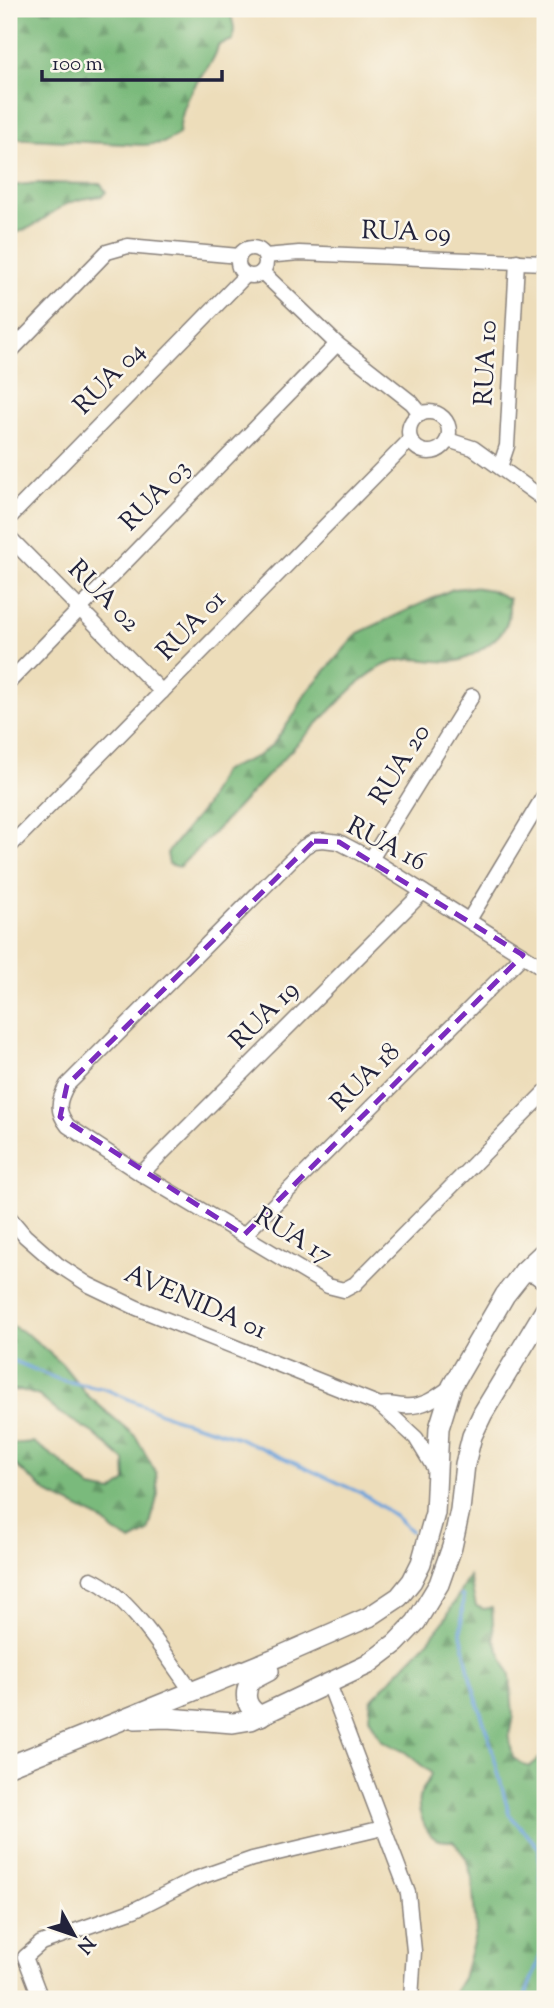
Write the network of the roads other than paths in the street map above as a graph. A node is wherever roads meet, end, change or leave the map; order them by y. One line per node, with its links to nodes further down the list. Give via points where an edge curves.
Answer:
1 (239, 256): 2 (street, via 252,248); 6 (street, via 239,267); 8 (street, via 128,246 107,253)
2 (265, 256): 3 (street, RUA 09, via 299,253); 5 (street)
3 (517, 261): 4 (street, RUA 09); 12 (street, RUA 10, via 507,446)
4 (545, 263)
5 (262, 272): 6 (street); 7 (street)
6 (246, 275): 14 (street, RUA 04)
7 (337, 344): 9 (street); 16 (street, RUA 03)
8 (9, 353)
9 (421, 414): 10 (street, via 410,425); 11 (street, via 436,413 443,418)
10 (410, 440): 11 (street, via 414,447 429,453); 18 (street, RUA 01)
11 (448, 440): 12 (street, via 473,448)
12 (500, 467): 13 (street)
13 (545, 500)
14 (9, 518)
15 (9, 537): 16 (street, RUA 02)
16 (80, 610): 17 (street, RUA 03); 18 (street, RUA 02)
17 (9, 682)
18 (162, 692): 21 (street, RUA 01)
19 (472, 696): 22 (street, RUA 20)
20 (545, 794): 24 (street)
21 (9, 846)
22 (371, 859): 23 (street, RUA 16); 28 (street, RUA 16, via 339,842 314,841 304,847 67,1086)
23 (423, 892): 24 (street, RUA 16); 29 (street, RUA 19)
24 (469, 920): 25 (street, RUA 16)
25 (523, 955): 26 (street, RUA 16); 31 (street, RUA 18)
26 (545, 969)
27 (545, 1092): 31 (street, RUA 17, via 344,1290 328,1286)
28 (58, 1108): 29 (street, RUA 17, via 68,1126)
29 (141, 1174): 31 (street, RUA 17)
30 (9, 1217): 37 (street, AVENIDA 01, via 57,1264 89,1285)
31 (244, 1235)
32 (545, 1251): 33 (main road)
33 (524, 1271): 34 (main road); 36 (main road)
34 (545, 1280)
35 (545, 1310): 41 (main road, via 472,1436 456,1529 439,1584 416,1622 396,1643 367,1665)
36 (452, 1386): 37 (street, AVENIDA 01, via 418,1405); 38 (main road, via 439,1428)
37 (380, 1405): 38 (street, AVENIDA 01, via 416,1438)
38 (436, 1471): 40 (main road, via 435,1513 421,1563 406,1589 369,1617)
39 (91, 1579): 42 (street, via 108,1586 125,1604)
40 (280, 1656): 42 (main road); 43 (main road, via 273,1669 247,1685 248,1705)
41 (329, 1684): 43 (main road); 46 (street)
42 (192, 1692): 44 (main road)
43 (261, 1716): 44 (main road, via 233,1723)
44 (131, 1718): 45 (main road)
45 (9, 1766)
46 (383, 1828): 47 (street, via 252,1859 195,1879 134,1910 41,1943 25,1957); 48 (street, via 408,1893 414,1951)
47 (41, 1999)
48 (411, 1999)

